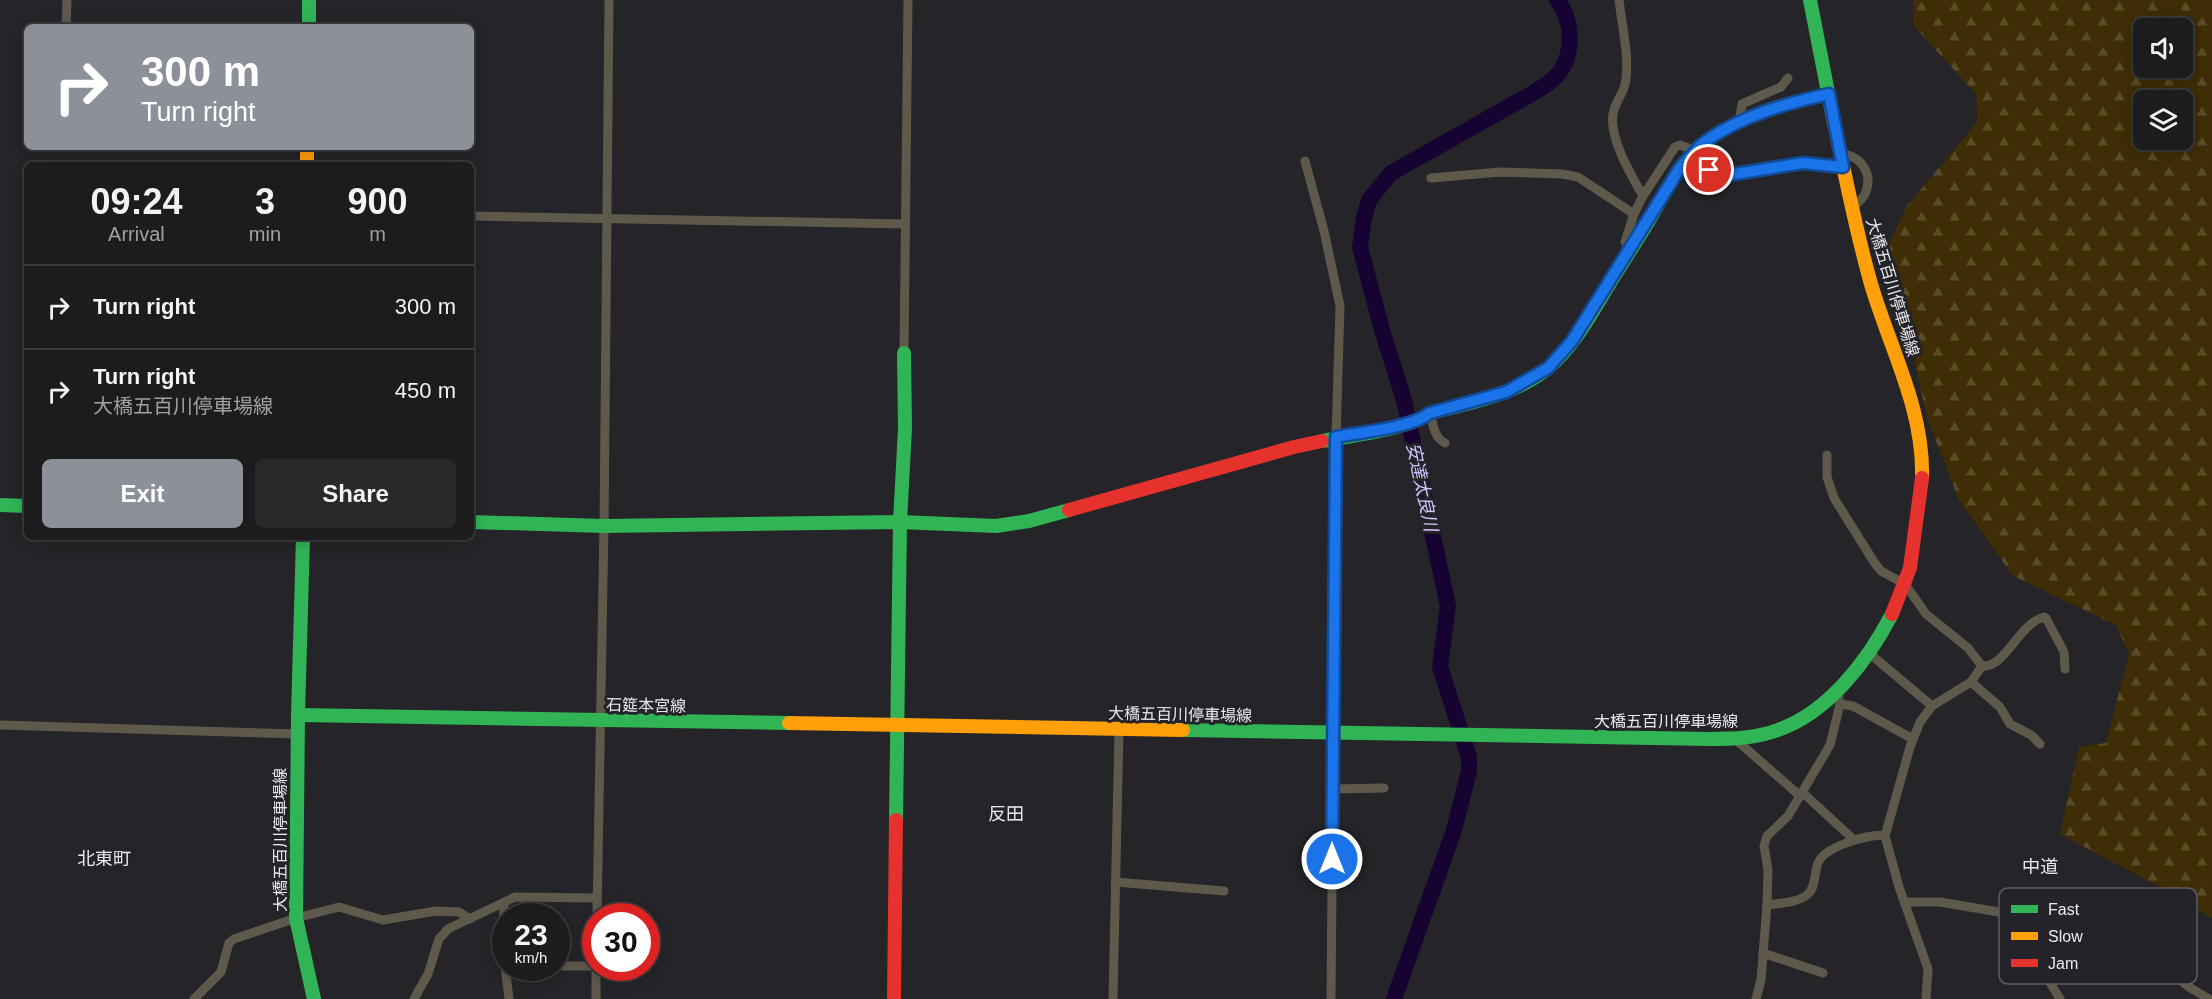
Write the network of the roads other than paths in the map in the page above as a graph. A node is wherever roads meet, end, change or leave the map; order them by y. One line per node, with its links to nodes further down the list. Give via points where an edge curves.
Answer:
1 (67, 0): 7 (street)
2 (309, 0): 8 (main road)
3 (609, 0): 21 (street)
4 (908, 0): 22 (street)
5 (1619, 0): 17 (street, via 1627,68 1625,91 1612,121 1618,144)
6 (1810, 0): 10 (main road, 大橋五百川停車場線)
7 (66, 24)
8 (309, 24)
9 (1788, 78): 11 (street, via 1781,87 1742,104)
10 (1829, 94): 11 (main road); 14 (main road, 大橋五百川停車場線)
11 (1739, 123): 23 (main road, via 1705,142 1680,168)
12 (1688, 148): 17 (street, via 1675,147)
13 (1701, 160): 14 (street, via 1716,177)
14 (1841, 160): 18 (main road, 大橋五百川停車場線); 18 (street, via 1854,156 1861,162 1867,180 1865,194)
15 (1305, 161): 26 (street, via 1340,306)
16 (1431, 178): 19 (street, via 1500,172 1562,174 1578,177)
17 (1643, 196): 19 (street)
18 (1852, 208): 35 (main road, 大橋五百川停車場線, via 1872,287 1912,404 1921,446 1923,484)
19 (1634, 214): 23 (street, via 1625,242)
20 (474, 216): 21 (street)
21 (606, 218): 22 (street); 33 (street)
22 (905, 224): 24 (street)
23 (1631, 249): 25 (main road, via 1572,341 1548,368 1506,392)
24 (904, 353): 32 (main road)
25 (1428, 415): 26 (main road, via 1396,426); 27 (street, via 1440,441)
26 (1336, 437): 32 (main road, via 1029,521 996,526); 48 (street)
27 (1445, 443)
28 (1827, 455): 35 (street, via 1827,477 1838,505 1881,571)
29 (0, 505): 30 (main road)
30 (24, 506)
31 (474, 522): 33 (main road)
32 (900, 522): 33 (main road); 46 (main road)
33 (604, 526): 44 (street)
34 (303, 540): 43 (main road)
35 (1905, 584): 36 (main road, 大橋五百川停車場線); 37 (street, via 1926,614 1968,648)
36 (1869, 653): 40 (main road, 大橋五百川停車場線); 42 (street)
37 (1982, 666): 38 (street, via 1996,662 2029,624 2043,617 2064,652); 39 (street)
38 (2065, 669)
39 (1971, 682): 42 (street); 52 (street, via 2000,707 2010,724)
40 (1837, 690): 41 (street); 51 (main road, 大橋五百川停車場線, via 1791,725)
41 (1840, 704): 50 (street, via 1852,706); 55 (street, via 1830,745)
42 (1932, 706): 50 (street)
43 (298, 715): 44 (main road, 石筵本宮線); 49 (main road, 大橋五百川停車場線)
44 (600, 721): 46 (main road, 石筵本宮線); 60 (street)
45 (0, 725): 49 (street)
46 (898, 725): 47 (main road, 大橋五百川停車場線); 80 (main road)
47 (1119, 730): 48 (main road, 大橋五百川停車場線); 58 (street)
48 (1332, 732): 51 (main road, 大橋五百川停車場線); 54 (street)
49 (298, 734): 67 (main road, 大橋五百川停車場線)
50 (1913, 739): 56 (street)
51 (1735, 740): 55 (street)
52 (2040, 744)
53 (1384, 788): 54 (street)
54 (1332, 789): 82 (street)
55 (1800, 794): 57 (street); 64 (street, via 1788,816 1767,836 1764,846)
56 (1885, 836): 57 (street); 61 (street)
57 (1853, 838): 64 (street, via 1818,861 1809,894)
58 (1116, 882): 59 (street); 81 (street)
59 (1224, 891)
60 (597, 898): 62 (street, via 524,896); 63 (street)
61 (1905, 902): 66 (street, via 1940,902); 84 (street, via 1928,969)
62 (504, 903)
63 (597, 903)
64 (1767, 905): 69 (street)
65 (492, 909): 68 (street)
66 (1999, 912)
67 (296, 918): 68 (street, via 339,907 383,920 436,911 459,912); 75 (street, via 234,939 229,943 221,972); 76 (main road, 大橋五百川停車場線)
68 (470, 919): 77 (street, via 448,929 440,939)
69 (1763, 953): 70 (street); 83 (street)
70 (1823, 973)
71 (507, 981): 78 (street)
72 (596, 981): 79 (street)
73 (2051, 984): 85 (street)
74 (2185, 984): 86 (street)
75 (194, 999)
76 (314, 999)
77 (414, 999)
78 (509, 999)
79 (596, 999)
80 (894, 999)
81 (1113, 999)
82 (1331, 999)
83 (1756, 999)
84 (1926, 999)
85 (2060, 999)
86 (2209, 999)

